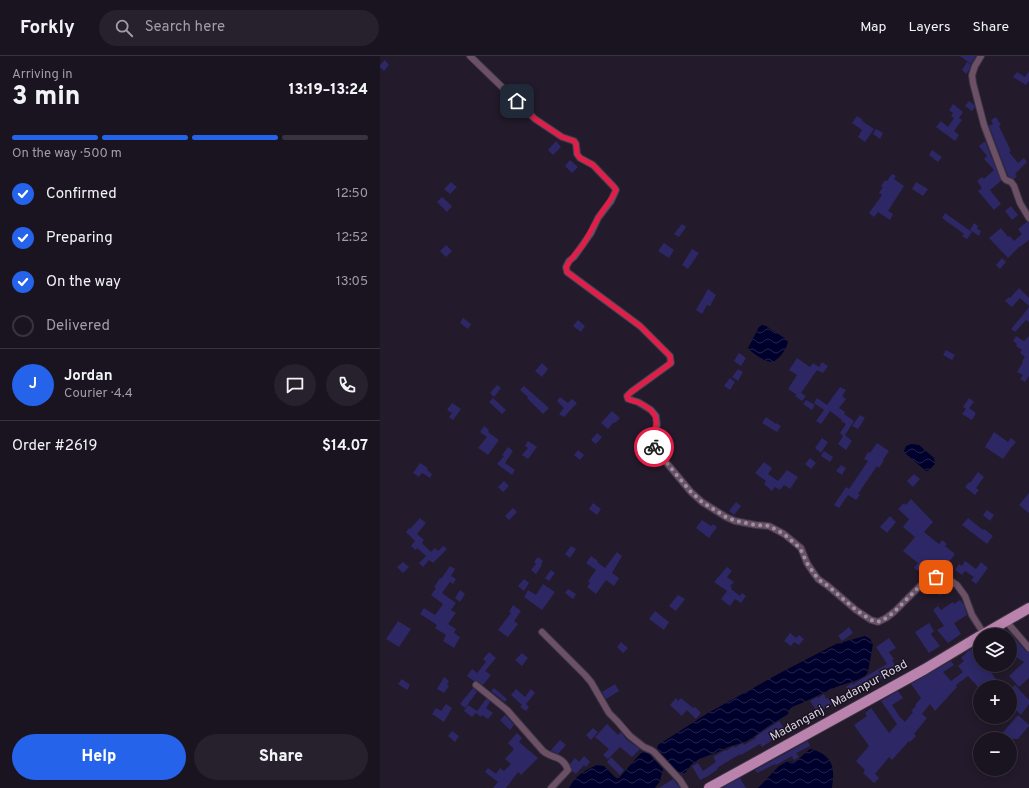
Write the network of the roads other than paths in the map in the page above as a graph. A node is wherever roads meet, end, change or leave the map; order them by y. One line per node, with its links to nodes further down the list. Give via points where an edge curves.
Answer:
1 (470, 56): 6 (street, via 535,119 562,137 574,141 580,158 593,165 616,190 566,268 567,272 640,326 670,356 671,363 627,396 628,399 651,410 656,416 657,424 652,439 655,449 691,492 726,517 769,526 784,534 800,548 818,579 871,620 878,622 886,618 920,586 940,576 957,585)
2 (981, 56): 3 (street, via 972,75 984,125 1004,178 1014,186 1020,204)
3 (1029, 218)
4 (1029, 608): 5 (main road, Madanganj - Madanpur Road)
5 (1006, 621): 7 (main road, Madanganj - Madanpur Road); 10 (street)
6 (978, 628)
7 (994, 628)
8 (542, 632): 13 (street, via 591,682 609,713 630,736 644,748 654,752)
9 (973, 640): 14 (main road, Madanganj - Madanpur Road)
10 (1029, 648)
11 (476, 685): 12 (street, via 507,710 543,751 549,756 557,757 567,768 568,770)
12 (551, 788)
13 (685, 788)
14 (709, 788)

